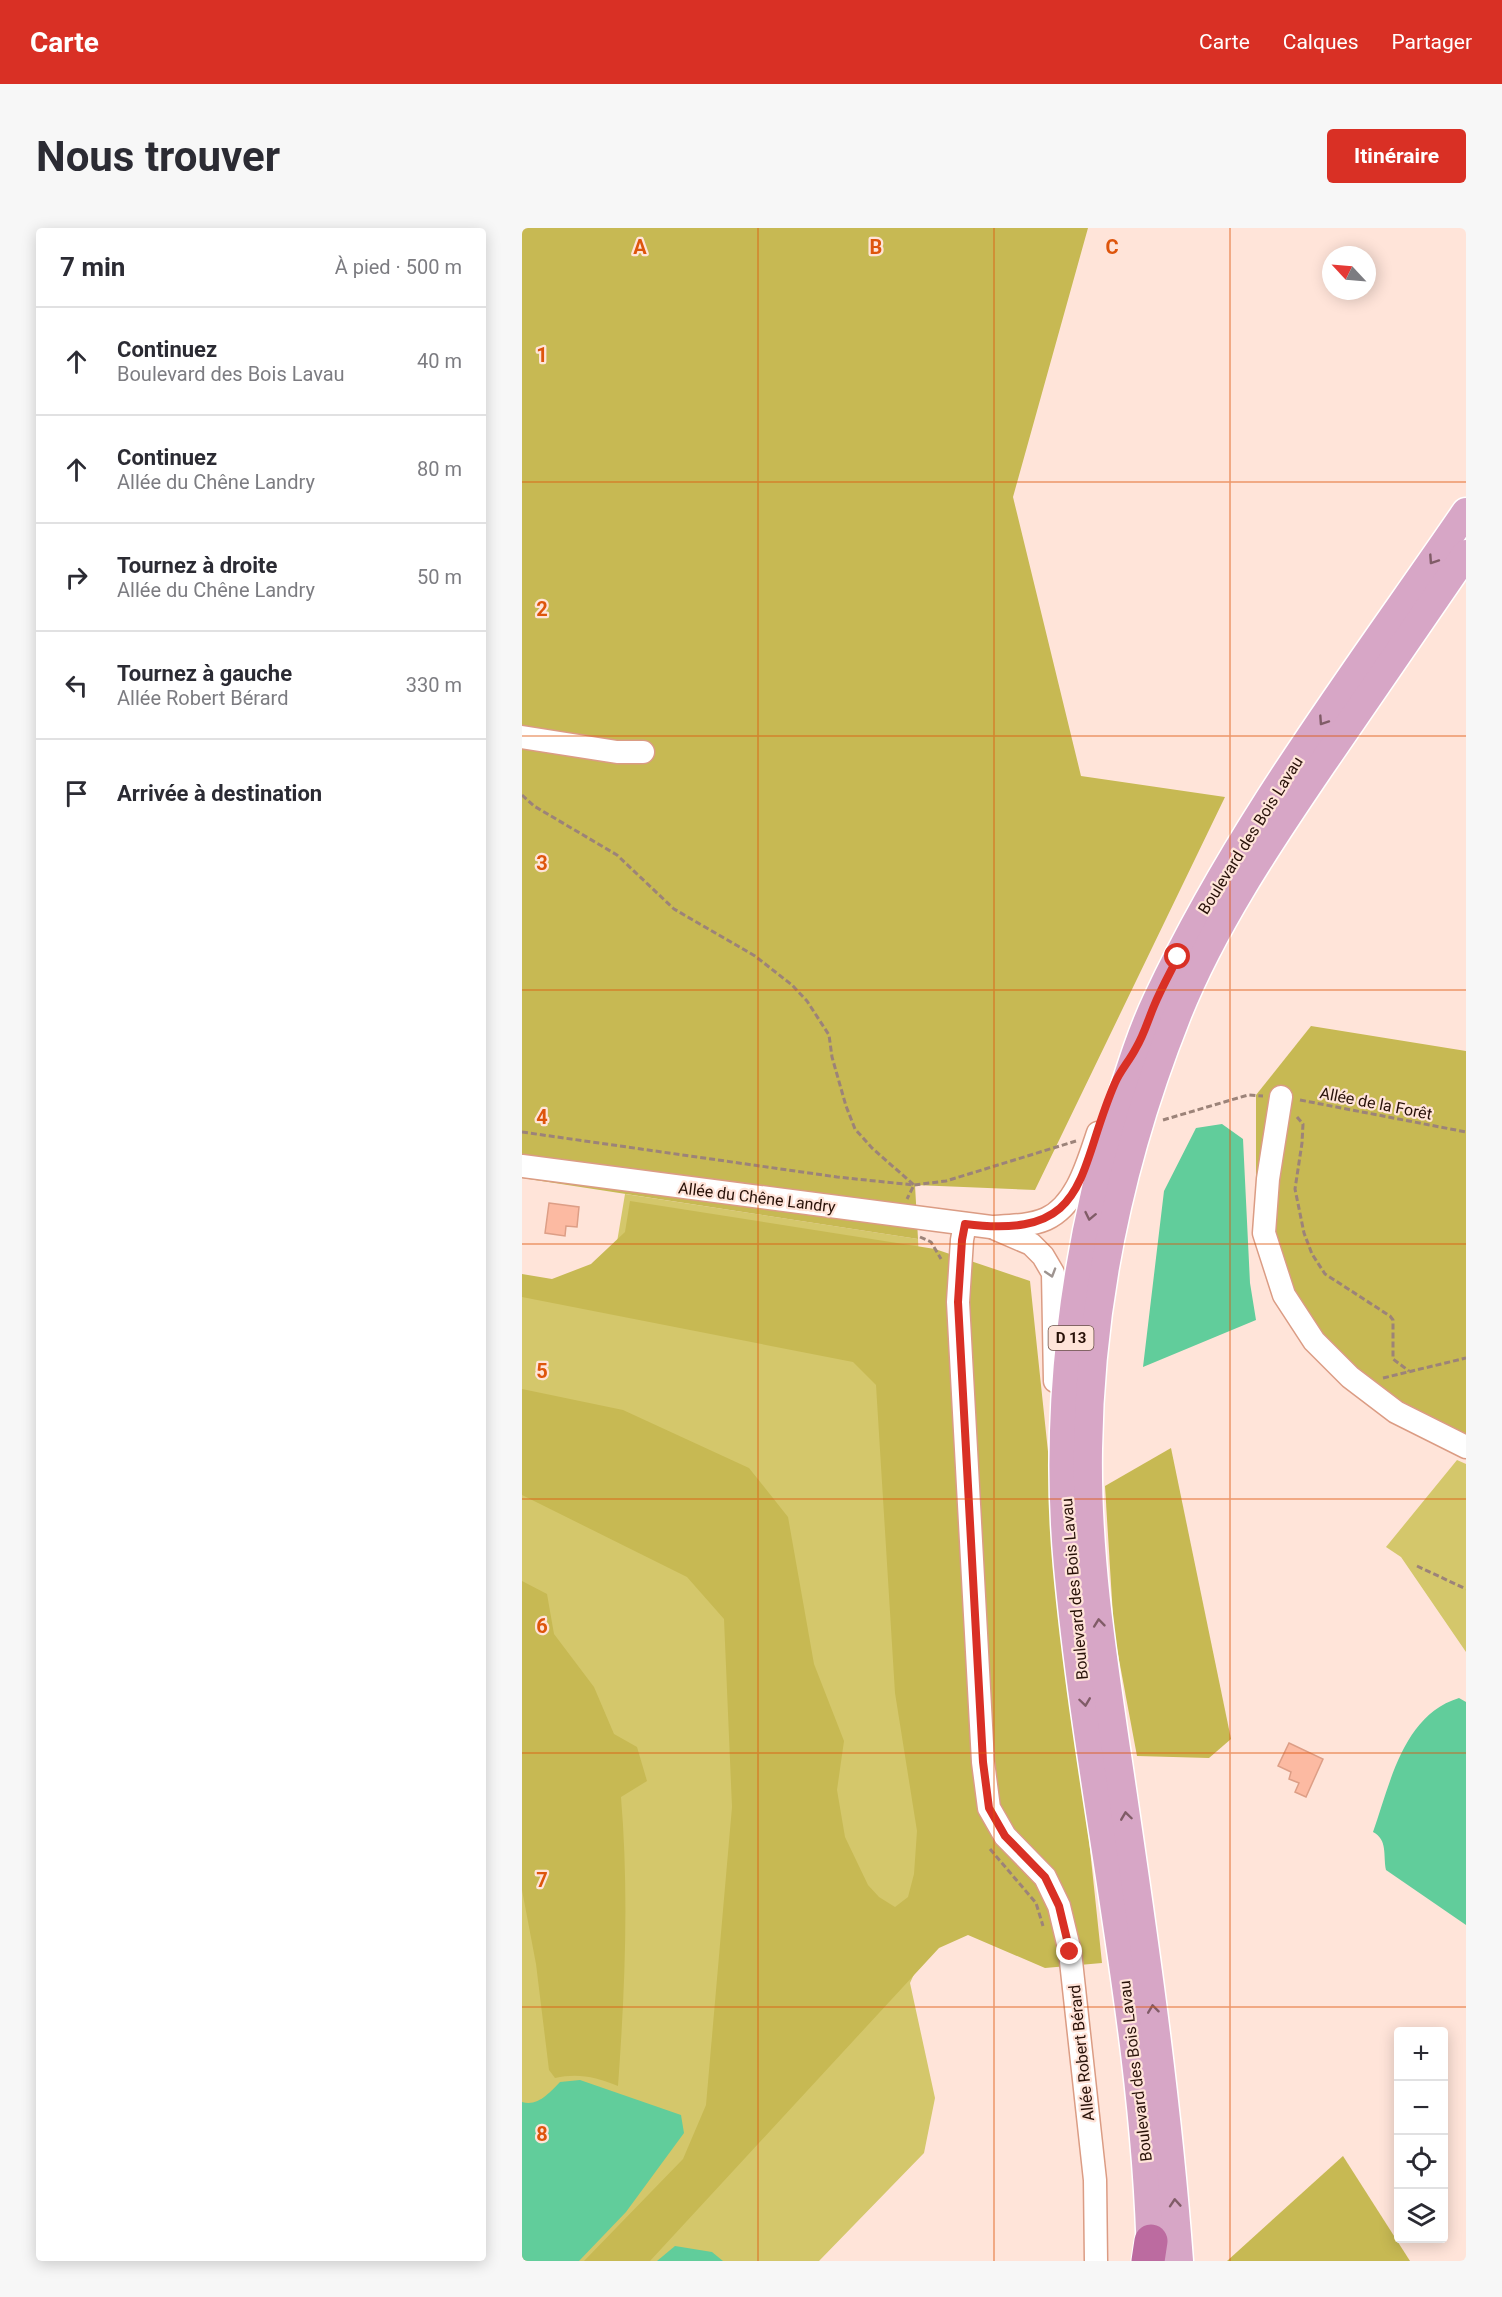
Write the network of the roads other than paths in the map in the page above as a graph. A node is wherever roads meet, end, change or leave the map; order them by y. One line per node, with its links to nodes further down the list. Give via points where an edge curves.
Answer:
1 (1466, 512): 5 (main road, Boulevard des Bois Lavau / D 13, one-way to 5, via 1231,859 1178,957)
2 (1466, 554): 14 (main road, Boulevard des Bois Lavau / D 13, one-way to 2, via 1164,2095 1092,1551 1088,1450 1100,1298 1121,1186 1178,1013 1201,965 1281,825)
3 (522, 737): 4 (street, via 617,752)
4 (643, 752)
5 (1137, 1047): 9 (street, Allée du Chêne Landry, via 1115,1082 1083,1177 1063,1206 1047,1219); 11 (main road, Boulevard des Bois Lavau / D 13, one-way to 11, via 1107,1143 1074,1299 1065,1438)
6 (1281, 1097): 10 (street, via 1264,1233 1284,1295 1314,1341 1350,1377 1395,1412)
7 (522, 1166): 8 (street, Allée du Chêne Landry)
8 (965, 1224): 9 (street, Allée du Chêne Landry); 13 (street, Allée Robert Bérard, via 958,1302 983,1762 989,1808 1005,1836 1045,1877 1059,1906 1070,1952 1095,2180)
9 (992, 1227): 11 (street, Allée du Chêne Landry, one-way to 11, via 1031,1244 1053,1273 1056,1472)
10 (1466, 1447)
11 (1065, 1513): 12 (main road, Boulevard des Bois Lavau / D 13, one-way to 12, via 1080,1664 1140,2096)
12 (1150, 2254)
13 (1096, 2261)
14 (1179, 2261)

